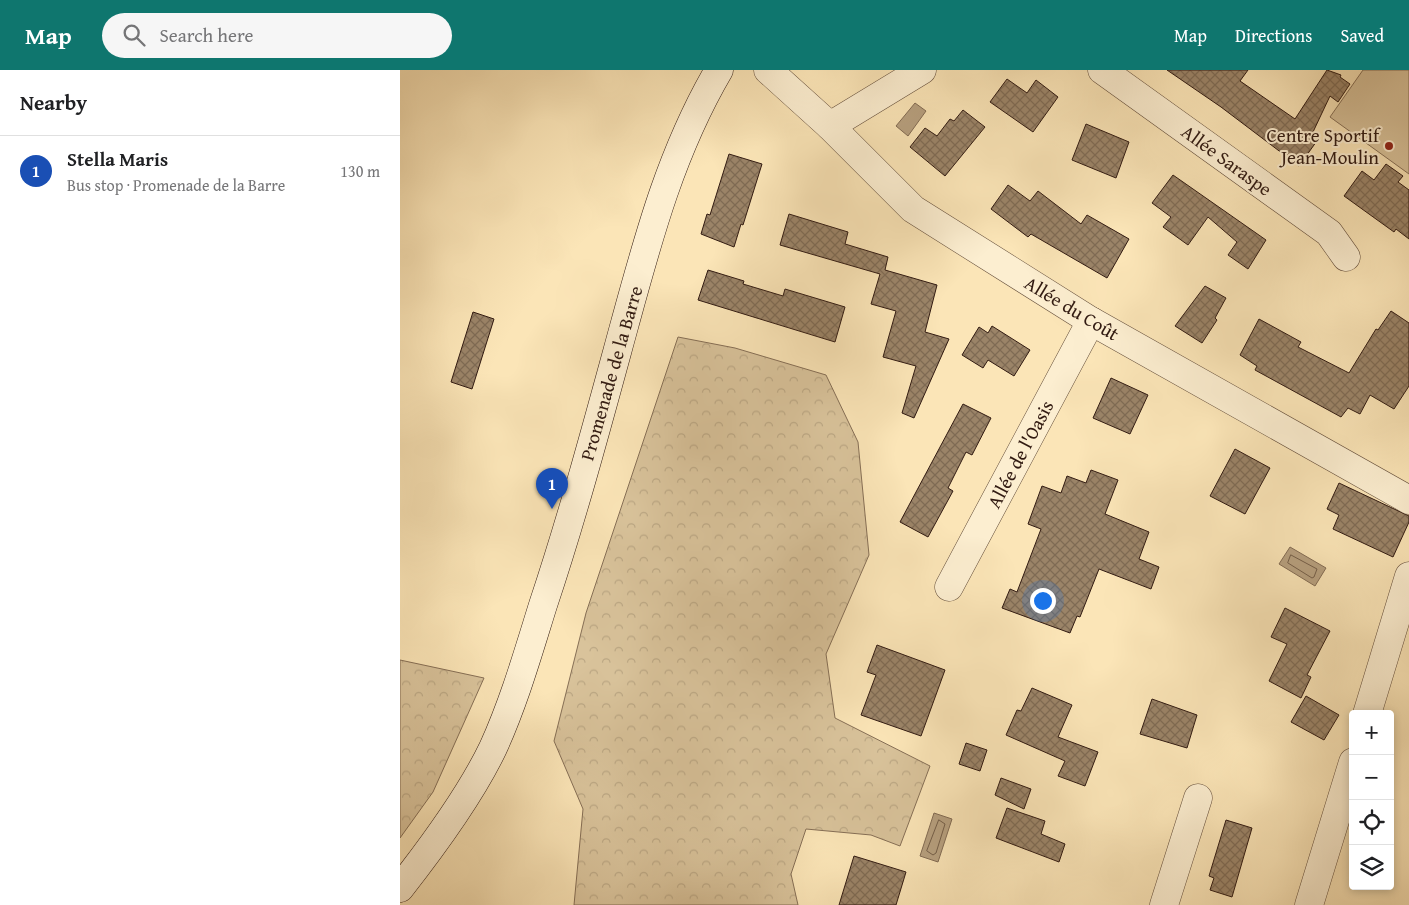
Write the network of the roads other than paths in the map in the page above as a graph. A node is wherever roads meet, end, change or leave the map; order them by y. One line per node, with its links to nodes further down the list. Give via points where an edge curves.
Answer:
1 (718, 70): 14 (street, Promenade de la Barre, via 670,170 553,578 508,713 492,750 436,843)
2 (768, 70): 5 (street, Allée du Coût)
3 (922, 70): 5 (street)
4 (1102, 70): 6 (street, Allée Saraspe, via 1329,233)
5 (830, 126): 7 (street, Allée du Coût, via 913,209)
6 (1346, 257)
7 (1091, 321): 8 (street, Allée du Coût); 10 (street, Allée de l'Oasis)
8 (1409, 500)
9 (1409, 576): 11 (street)
10 (949, 587)
11 (1368, 710)
12 (1349, 775): 16 (street)
13 (1198, 798): 15 (street)
14 (400, 888)
15 (1164, 905)
16 (1309, 905)

